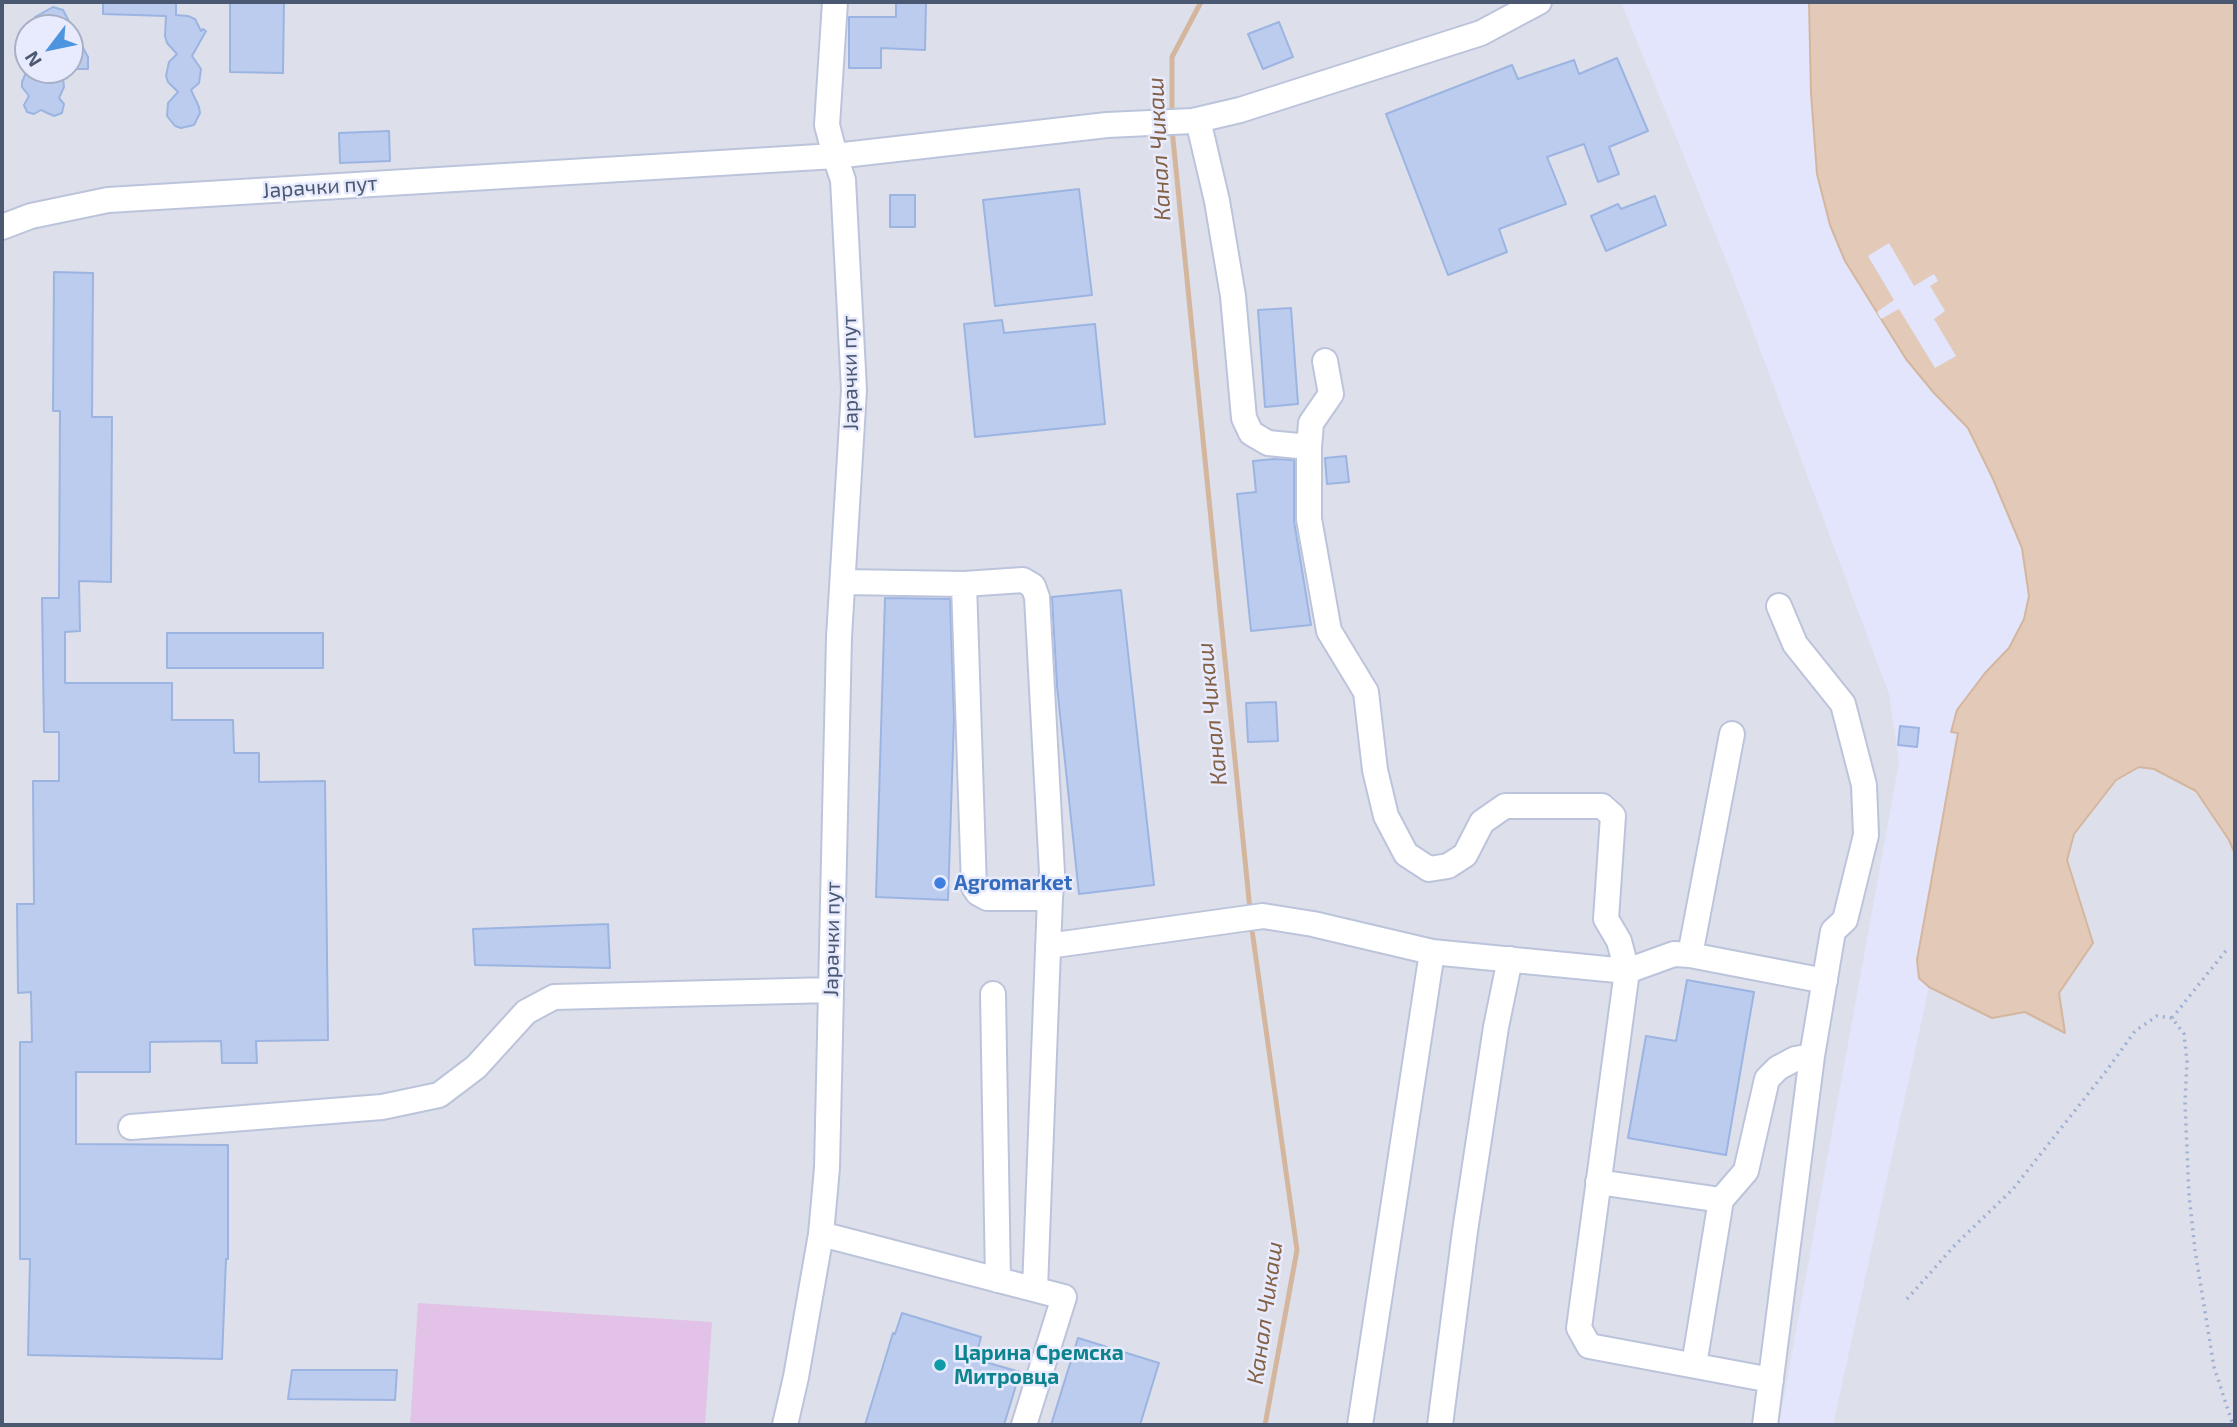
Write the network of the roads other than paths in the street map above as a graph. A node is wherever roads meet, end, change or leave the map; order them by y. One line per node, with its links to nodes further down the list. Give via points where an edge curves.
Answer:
1 (835, 2): 4 (street, via 827,125)
2 (1539, 2): 3 (street, via 1482,33)
3 (1196, 120): 4 (street, via 1107,125); 7 (street, via 1217,201 1233,296 1244,418 1251,433 1268,443)
4 (835, 156): 5 (street, Јарачки пут, via 108,200 31,216); 8 (street, Јарачки пут, via 843,180 854,390)
5 (2, 227)
6 (1325, 360): 7 (street, via 1331,394 1311,423)
7 (1309, 447): 17 (street, via 1309,519 1329,631 1366,692 1386,816 1406,854 1429,869 1448,866 1465,855 1482,822 1505,806 1602,806 1614,816 1606,919 1619,941)
8 (843, 582): 9 (street); 19 (street, Јарачки пут)
9 (964, 584): 12 (street, via 974,887 987,898); 12 (street, via 1023,580 1033,586 1037,597)
10 (1779, 606): 18 (street, via 1795,644 1843,704 1864,785 1866,835 1845,920 1833,931)
11 (1732, 734): 15 (street)
12 (1050, 898): 13 (street)
13 (1048, 946): 14 (street, via 1263,916); 27 (street)
14 (1432, 951): 16 (street); 32 (street)
15 (1690, 955): 17 (street, via 1674,954); 18 (street)
16 (1510, 959): 17 (street); 33 (street, via 1465,1231)
17 (1627, 971): 23 (street)
18 (1825, 981): 21 (street)
19 (831, 990): 22 (street, via 554,997 526,1012 476,1067 439,1096 382,1107); 25 (street, Јарачки пут)
20 (993, 994): 26 (street)
21 (1812, 1056): 24 (street, via 1778,1068 1767,1079 1746,1171); 29 (street)
22 (131, 1127)
23 (1598, 1182): 24 (street); 28 (street, via 1579,1328 1589,1346)
24 (1721, 1200): 28 (street)
25 (821, 1234): 26 (street); 30 (street, Јарачки пут)
26 (998, 1280): 27 (street)
27 (1035, 1290): 31 (street, via 1063,1297)
28 (1694, 1366): 29 (street)
29 (1771, 1380): 34 (street)
30 (785, 1425)
31 (1024, 1425)
32 (1360, 1425)
33 (1440, 1425)
34 (1766, 1425)

